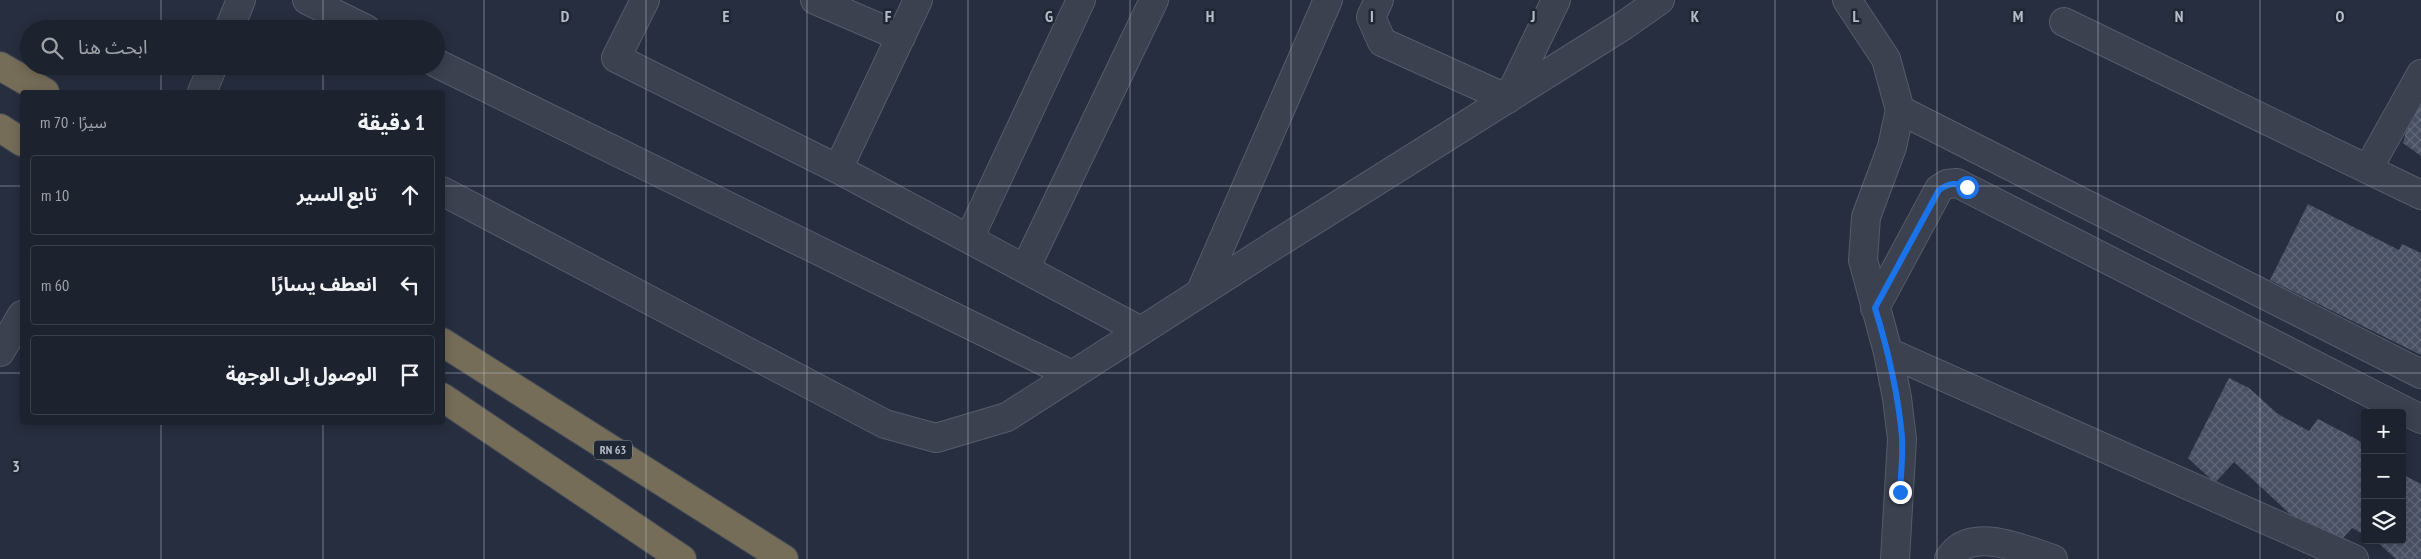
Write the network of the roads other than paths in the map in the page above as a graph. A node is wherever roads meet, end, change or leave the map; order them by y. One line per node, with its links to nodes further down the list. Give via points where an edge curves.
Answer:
1 (241, 0): 13 (street)
2 (307, 0): 14 (street)
3 (645, 0): 25 (street, via 616,58)
4 (815, 0): 16 (street)
5 (918, 0): 16 (street)
6 (1081, 0): 29 (street)
7 (1154, 0): 30 (street)
8 (1328, 0): 31 (street)
9 (1379, 0): 21 (street, via 1371,17 1382,42)
10 (1556, 0): 21 (street)
11 (1660, 0): 21 (street)
12 (1847, 0): 22 (street, via 1886,59)
13 (233, 20)
14 (348, 20)
15 (2064, 22): 26 (street)
16 (901, 37): 25 (street)
17 (0, 66): 20 (highway)
18 (445, 67): 39 (street)
19 (2421, 74): 26 (street)
20 (42, 90)
21 (1508, 99): 31 (street)
22 (1900, 110): 32 (street, via 1892,147 1866,217 1863,260); 38 (street)
23 (0, 128): 24 (highway)
24 (20, 141)
25 (838, 169): 29 (street)
26 (2368, 169): 28 (street)
27 (445, 193): 39 (street, via 885,424 936,438 1007,417)
28 (2421, 195)
29 (969, 239): 30 (street)
30 (1025, 269): 34 (street)
31 (1200, 293): 34 (street)
32 (1875, 308): 37 (street); 41 (street, via 1939,190 1948,184 1958,183)
33 (20, 318): 36 (street)
34 (1141, 331): 39 (street)
35 (445, 344): 43 (highway, RN 63)
36 (0, 352)
37 (1888, 352): 44 (street, via 1898,398 1902,439); 47 (street)
38 (2421, 374)
39 (1072, 375)
40 (445, 399): 42 (highway)
41 (2421, 419)
42 (682, 559)
43 (784, 559)
44 (1895, 559)
45 (1949, 559): 46 (street, via 1969,543 1989,541)
46 (2053, 559)
47 (2354, 559)

